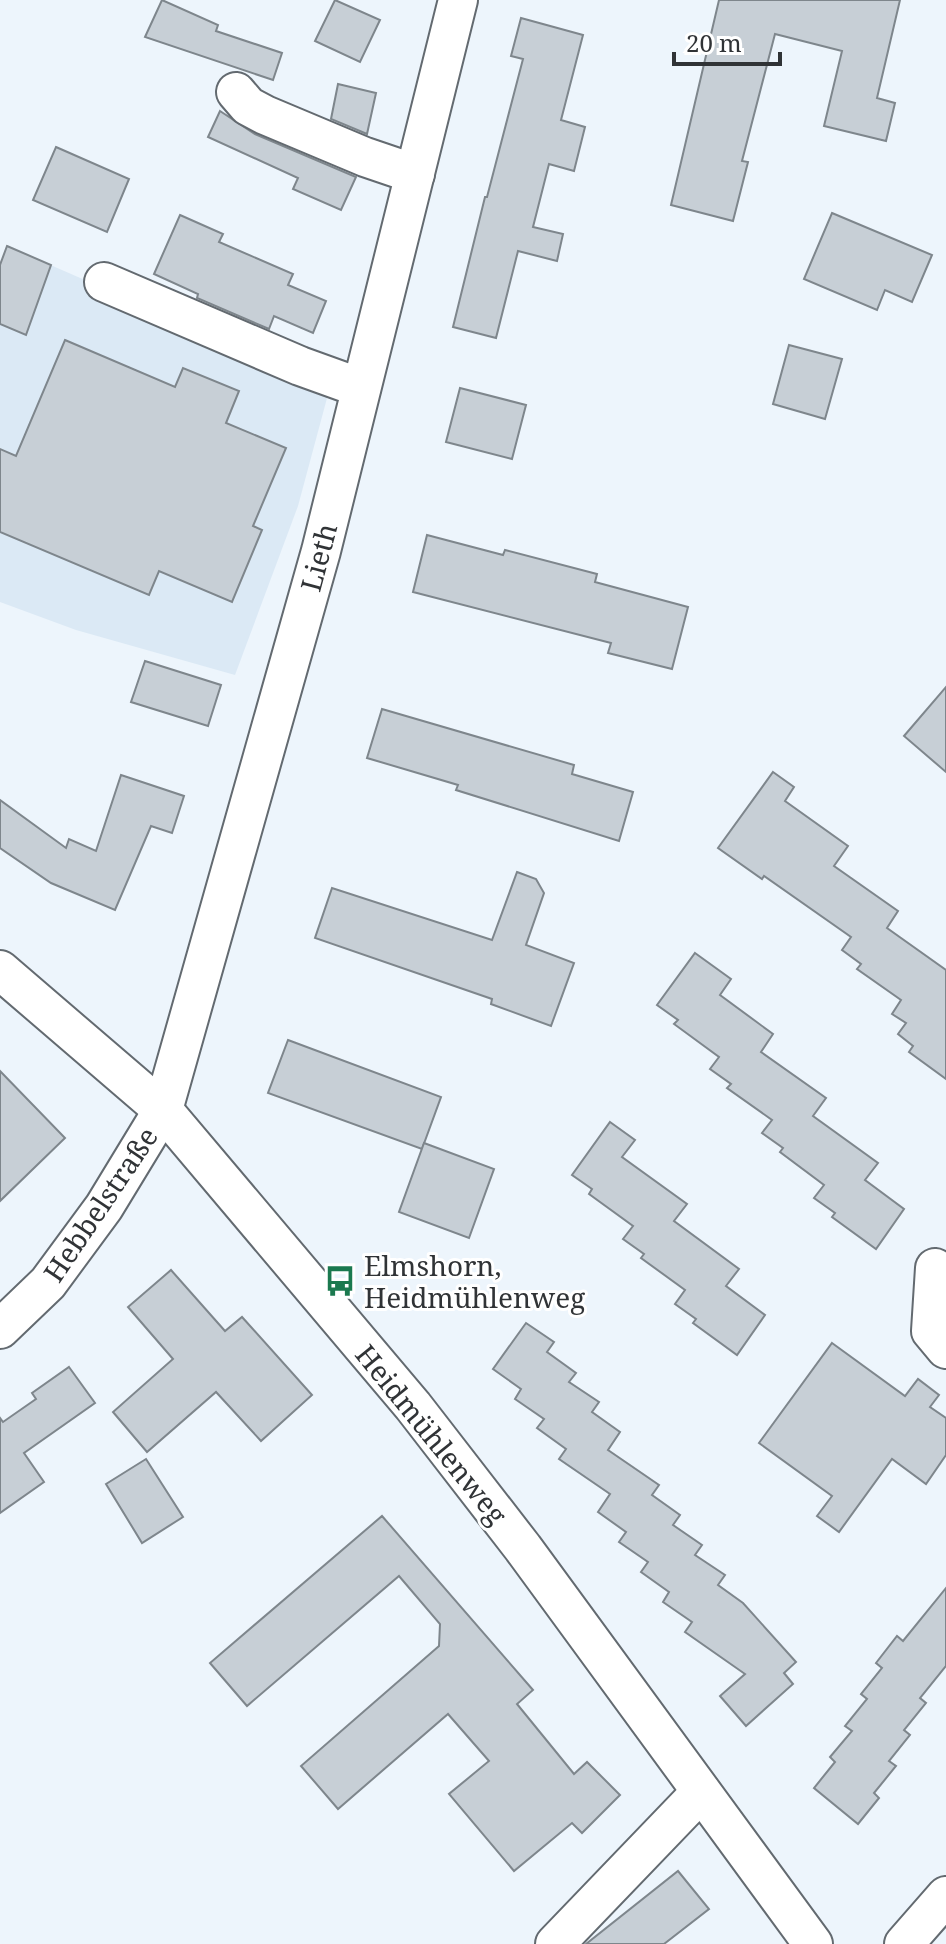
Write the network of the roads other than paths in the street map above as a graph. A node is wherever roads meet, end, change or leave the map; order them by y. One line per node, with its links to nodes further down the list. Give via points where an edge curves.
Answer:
1 (458, 0): 3 (street, Lieth)
2 (236, 92): 3 (street, via 265,115)
3 (415, 174): 5 (street, Lieth)
4 (104, 282): 5 (street)
5 (361, 388): 7 (street, Lieth, via 321,551)
6 (0, 970): 7 (street, Heidmühlenweg)
7 (163, 1110): 9 (street, Hebbelstraße, via 104,1207 57,1270); 11 (street, Heidmühlenweg, via 413,1406)
8 (935, 1268): 10 (street, via 931,1331)
9 (0, 1329)
10 (946, 1349)
11 (701, 1792): 13 (street); 14 (street, Heidmühlenweg)
12 (946, 1896): 15 (street)
13 (555, 1944)
14 (813, 1944)
15 (904, 1944)

